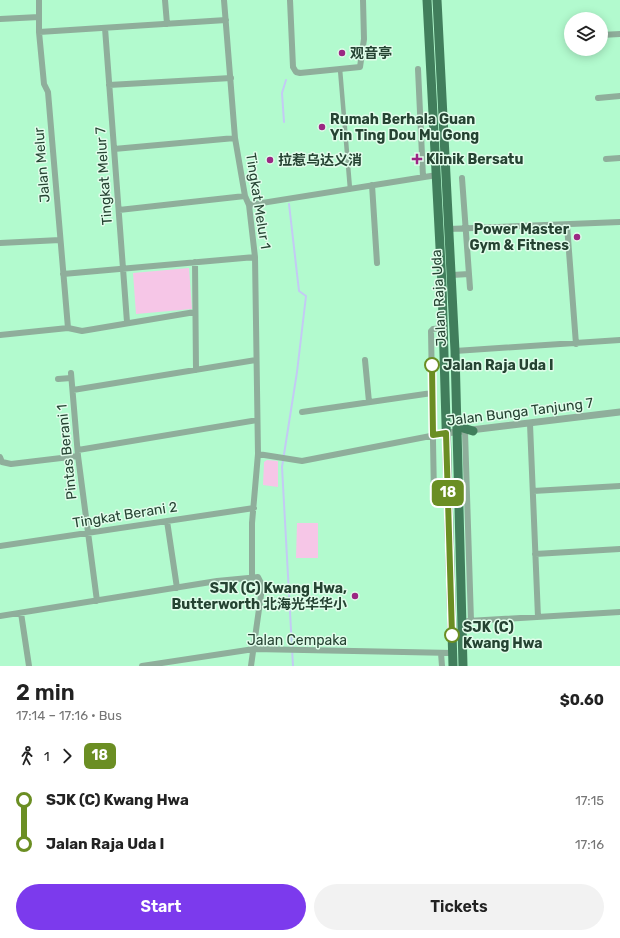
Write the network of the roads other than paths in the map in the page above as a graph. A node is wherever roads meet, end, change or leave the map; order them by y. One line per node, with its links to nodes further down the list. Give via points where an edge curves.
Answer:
1 (38, 0): 8 (street, Jalan Melur)
2 (165, 0): 11 (street)
3 (224, 0): 10 (street, Tingkat Melur 1)
4 (290, 0): 16 (street, via 296,72)
5 (363, 0): 16 (street, via 364,40 360,67)
6 (427, 0): 26 (main road, Jalan Raja Uda)
7 (437, 0): 36 (main road, Jalan Raja Uda)
8 (39, 17): 9 (street); 13 (street, Jalan Melur)
9 (0, 19)
10 (226, 20): 11 (street); 18 (street, Tingkat Melur 1)
11 (167, 24): 12 (street)
12 (105, 28): 13 (street); 19 (street, Tingkat Melur 7)
13 (39, 32): 38 (street, Jalan Melur, via 44,84 48,92)
14 (620, 34): 15 (street)
15 (608, 35)
16 (340, 69): 30 (street)
17 (418, 69): 27 (street)
18 (230, 78): 19 (street); 22 (street, Tingkat Melur 1)
19 (109, 85): 23 (street, Tingkat Melur 7)
20 (620, 96): 21 (street)
21 (598, 98)
22 (235, 138): 23 (street); 31 (street, Tingkat Melur 1)
23 (114, 149): 33 (street, Tingkat Melur 7)
24 (620, 158): 25 (street)
25 (606, 159)
26 (437, 175): 27 (street); 51 (main road, Jalan Raja Uda)
27 (423, 177): 29 (street)
28 (462, 178): 37 (street)
29 (372, 185): 30 (street); 42 (street)
30 (350, 189): 32 (street)
31 (245, 196): 32 (street, Tingkat Melur 1); 33 (street)
32 (249, 205): 40 (street, Tingkat Melur 1)
33 (119, 210): 43 (street, Tingkat Melur 7)
34 (620, 222): 35 (street)
35 (566, 225): 37 (street); 54 (street)
36 (449, 229): 37 (street); 46 (main road, Jalan Raja Uda)
37 (466, 229): 45 (street)
38 (60, 240): 39 (street); 44 (street, Jalan Melur)
39 (0, 243)
40 (255, 257): 41 (street); 56 (street, Tingkat Melur 1)
41 (195, 262): 43 (street); 48 (street)
42 (377, 263)
43 (123, 268): 44 (street); 49 (street, Tingkat Melur 7)
44 (63, 274): 50 (street, Jalan Melur)
45 (469, 274): 46 (street); 47 (street)
46 (452, 275): 55 (main road, Jalan Raja Uda)
47 (470, 288)
48 (195, 312): 49 (street); 58 (street)
49 (127, 322): 50 (street, via 82,331)
50 (68, 328): 52 (street)
51 (443, 328): 61 (street, Jalan Raja Uda, via 431,331); 69 (main road, Jalan Raja Uda)
52 (0, 335)
53 (620, 340): 54 (street)
54 (576, 344): 55 (street)
55 (455, 352): 66 (main road, Jalan Raja Uda)
56 (256, 360): 58 (street); 65 (street, Tingkat Melur 1)
57 (365, 360): 62 (street)
58 (196, 370): 60 (street)
59 (58, 379): 60 (street, Pintas Berani 1, via 71,375)
60 (73, 390): 71 (street, Pintas Berani 1)
61 (432, 393): 62 (street); 70 (street, Jalan Raja Uda)
62 (369, 402): 63 (street)
63 (302, 412)
64 (620, 412): 67 (street, Jalan Bunga Tanjung 7)
65 (257, 420): 71 (street); 72 (street, Tingkat Melur 1)
66 (456, 421): 68 (main road, Jalan Raja Uda); 68 (main road)
67 (530, 424): 68 (street, Jalan Bunga Tanjung 7); 77 (street)
68 (465, 432): 69 (street, Jalan Bunga Tanjung 7); 73 (main road, Jalan Raja Uda); 92 (street)
69 (446, 433): 70 (street, Jalan Bunga Tanjung 7); 74 (main road, Jalan Raja Uda)
70 (433, 435): 72 (street, Jalan Bunga Tanjung 7, via 302,461); 78 (street, Jalan Raja Uda)
71 (78, 453): 75 (street, via 11,464); 81 (street, Pintas Berani 1)
72 (258, 454): 79 (street, Tingkat Melur 1)
73 (457, 454): 74 (main road); 93 (main road, Jalan Raja Uda)
74 (447, 455): 96 (main road, Jalan Raja Uda)
75 (1, 459)
76 (620, 486): 77 (street)
77 (532, 492): 84 (street)
78 (434, 496)
79 (254, 508): 80 (street, Tingkat Berani 2); 85 (street, Tingkat Melur 1)
80 (167, 521): 81 (street, Tingkat Berani 2); 86 (street)
81 (88, 532): 82 (street, Tingkat Berani 2); 87 (street, Pintas Berani 1)
82 (0, 546)
83 (620, 548): 84 (street)
84 (535, 554): 91 (street)
85 (255, 577): 86 (street); 94 (street, Tingkat Melur 1, via 260,579 261,594)
86 (177, 588): 87 (street)
87 (97, 601): 88 (street)
88 (21, 612): 90 (street); 97 (street)
89 (620, 612): 91 (street)
90 (0, 616)
91 (538, 617): 92 (street)
92 (471, 621): 93 (street)
93 (461, 622): 102 (main road, Jalan Raja Uda)
94 (254, 649): 95 (street, Jalan Cempaka); 98 (street, Jalan Cempaka); 99 (street, Tingkat Melur 1)
95 (441, 653): 96 (street, Jalan Cempaka); 100 (street)
96 (453, 653): 101 (main road, Jalan Raja Uda)
97 (29, 666)
98 (142, 666)
99 (251, 666)
100 (442, 666)
101 (453, 666)
102 (463, 666)

